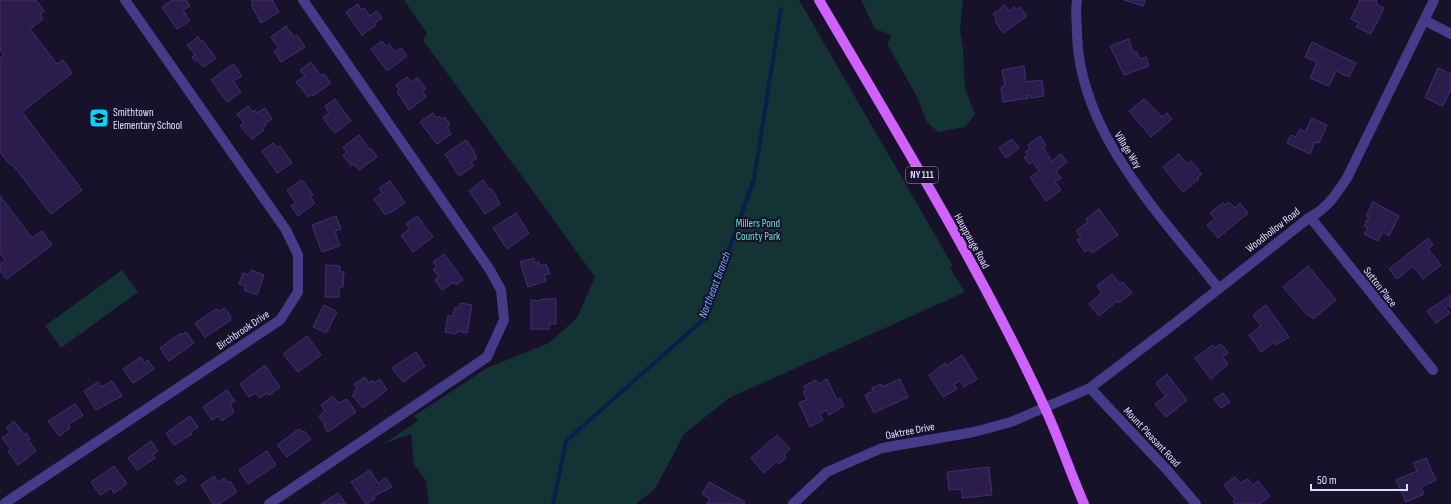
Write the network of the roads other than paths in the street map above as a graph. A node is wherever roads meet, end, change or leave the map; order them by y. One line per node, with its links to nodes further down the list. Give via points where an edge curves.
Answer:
1 (125, 0): 13 (street, Birchbrook Drive, via 286,230 298,256 298,292 280,320)
2 (304, 0): 14 (street, via 490,270 501,290 504,320 487,358)
3 (819, 0): 12 (main road, Hauppauge Road / NY 111, via 932,193)
4 (1077, 0): 9 (street, Village Way, via 1077,55 1088,96 1102,130 1125,169)
5 (1434, 0): 6 (street, Woodhollow Road)
6 (1424, 20): 7 (street); 8 (street, Woodhollow Road, via 1347,178 1334,197 1318,213)
7 (1451, 34)
8 (1310, 217): 9 (street, Woodhollow Road); 10 (street, Sutton Place)
9 (1218, 288): 11 (street, Woodhollow Road)
10 (1433, 370)
11 (1090, 388): 12 (street, Woodhollow Road); 17 (street, Mount Pleasant Road)
12 (1045, 407): 15 (street, Oaktree Drive, via 1011,422 974,432 882,448 827,472); 16 (main road, Hauppauge Road / NY 111)
13 (3, 501)
14 (268, 504)
15 (793, 504)
16 (1084, 504)
17 (1196, 504)

